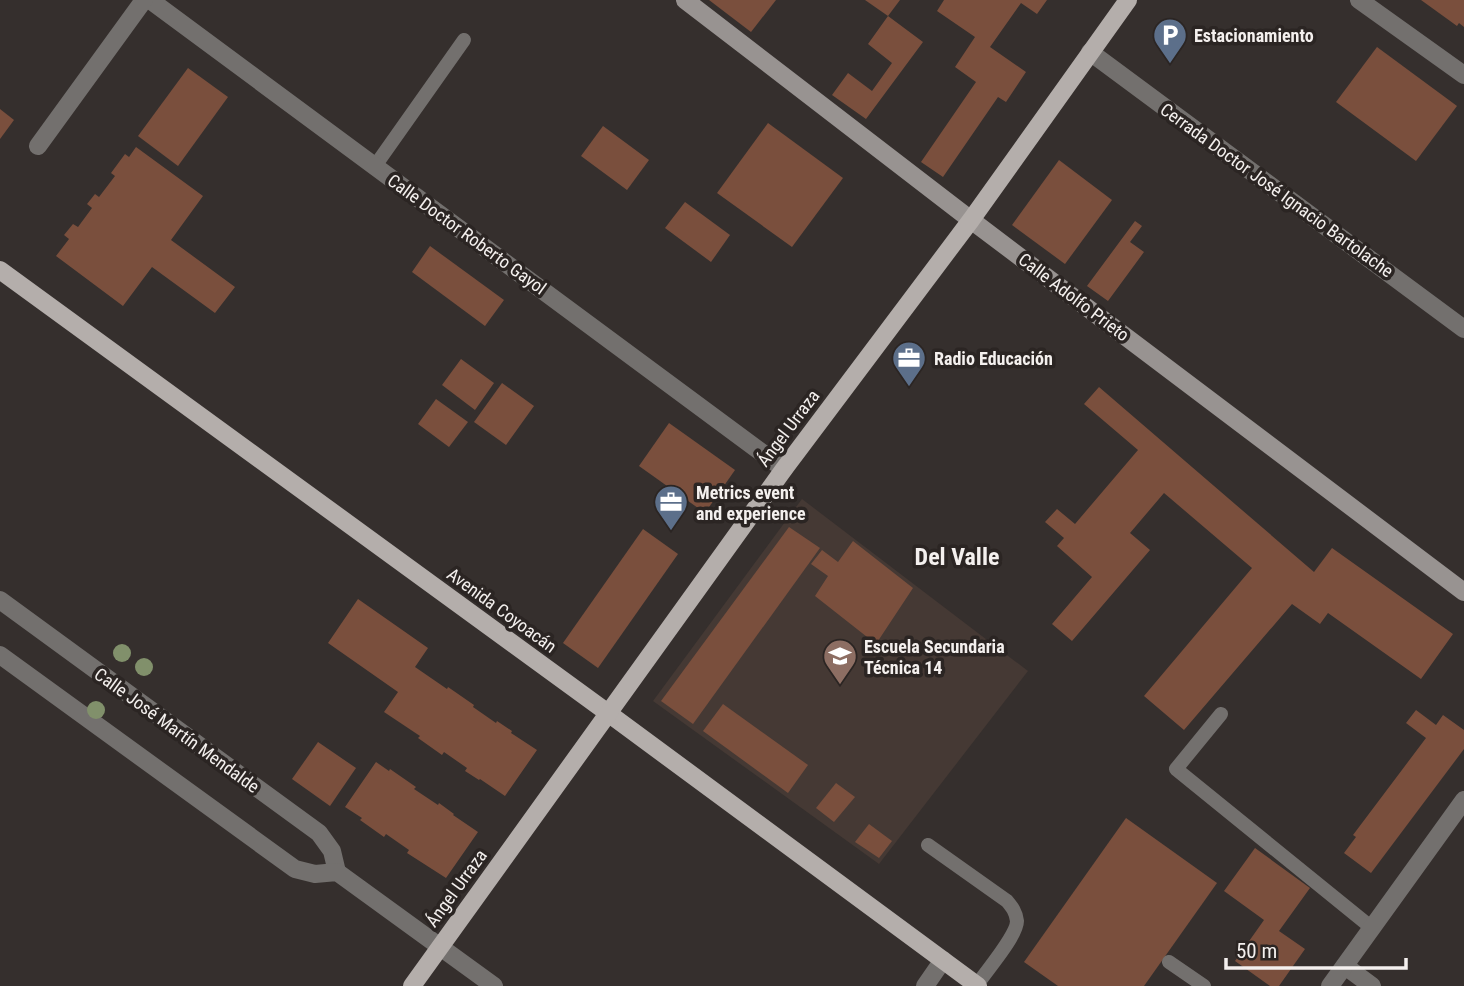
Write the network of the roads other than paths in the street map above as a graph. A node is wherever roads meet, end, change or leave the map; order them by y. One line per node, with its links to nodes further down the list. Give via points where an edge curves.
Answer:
1 (145, 0): 9 (street)
2 (150, 0): 10 (street, Calle Doctor Roberto Gayol)
3 (685, 0): 11 (street, Calle Adolfo Prieto)
4 (1128, 0): 7 (main road, Ángel Urraza)
5 (1365, 2): 8 (street)
6 (464, 40): 10 (lane)
7 (1090, 52): 11 (main road, Ángel Urraza); 13 (street, Cerrada Doctor José Ignacio Bartolache)
8 (1464, 75)
9 (38, 146)
10 (375, 166): 14 (street, Calle Doctor Roberto Gayol)
11 (971, 220): 14 (main road, Ángel Urraza); 15 (street, Calle Adolfo Prieto)
12 (0, 270): 18 (main road, Avenida Coyoacán)
13 (1464, 328)
14 (784, 469): 18 (main road, Ángel Urraza)
15 (1464, 592)
16 (0, 600): 22 (street, Calle José Martín Mendalde, via 319,834 332,851)
17 (0, 655): 22 (street, via 295,869)
18 (608, 713): 24 (main road, Ángel Urraza); 25 (main road, Avenida Coyoacán)
19 (1221, 714): 23 (lane, via 1177,769)
20 (1464, 800): 23 (street)
21 (928, 845): 28 (lane, via 1015,911 1017,924 1012,936)
22 (337, 872): 24 (street)
23 (1372, 928): 27 (street)
24 (441, 946): 29 (main road, Ángel Urraza); 30 (street)
25 (943, 960): 28 (main road, Avenida Coyoacán); 31 (street)
26 (1169, 961): 32 (lane)
27 (1345, 966): 33 (street); 34 (street)
28 (978, 985)
29 (412, 986)
30 (494, 986)
31 (925, 986)
32 (1204, 986)
33 (1330, 986)
34 (1372, 986)

